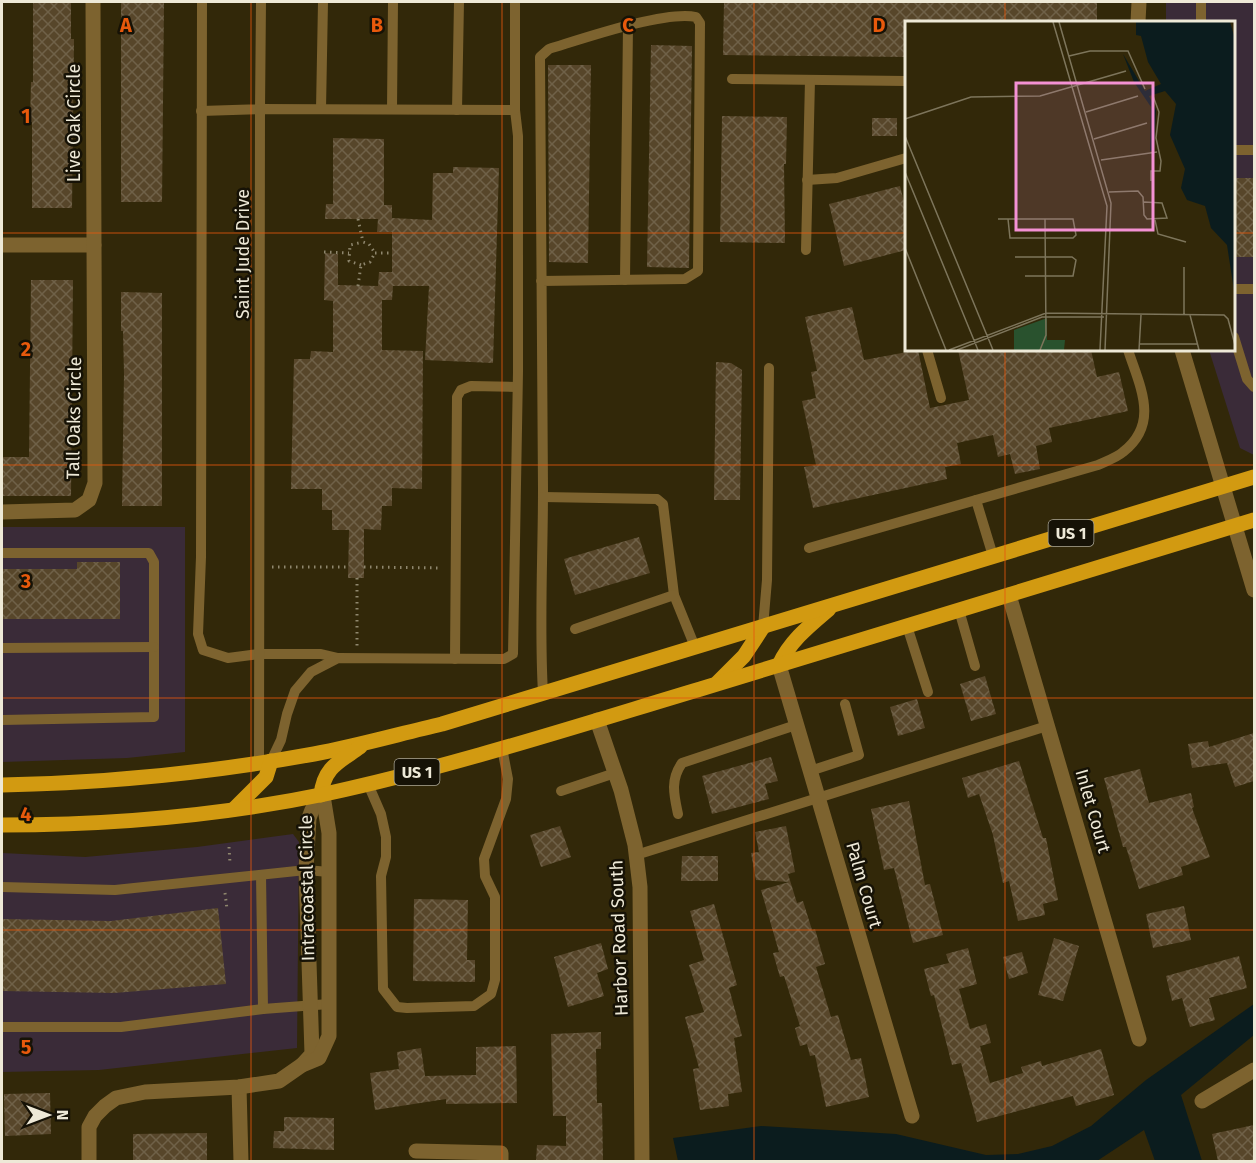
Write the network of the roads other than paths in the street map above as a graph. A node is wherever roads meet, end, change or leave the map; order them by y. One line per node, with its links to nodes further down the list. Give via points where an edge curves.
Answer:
1 (93, 2): 27 (street, Live Oak Circle)
2 (202, 2): 21 (lane)
3 (261, 2): 16 (lane, Saint Jude Drive)
4 (323, 2): 17 (lane)
5 (393, 2): 18 (lane)
6 (459, 2): 19 (lane)
7 (515, 2): 20 (lane)
8 (1139, 2): 10 (street)
9 (1201, 2): 11 (lane)
10 (1138, 21)
11 (1201, 21)
12 (628, 26): 29 (lane); 29 (lane, via 685,14 696,17 700,23 698,272 685,279); 30 (lane, via 549,49 540,57)
13 (732, 79): 14 (lane)
14 (810, 80): 15 (lane); 25 (lane)
15 (905, 81)
16 (260, 109): 17 (lane); 21 (lane); 62 (lane, Saint Jude Drive)
17 (321, 109): 18 (lane)
18 (392, 110): 19 (lane)
19 (457, 110): 20 (lane)
20 (515, 110): 38 (lane)
21 (201, 111): 62 (lane, via 198,634 203,650 228,658)
22 (1235, 150): 23 (lane)
23 (1254, 150)
24 (905, 158): 25 (lane, via 837,178)
25 (807, 180): 28 (lane)
26 (2, 245): 27 (street)
27 (93, 245): 45 (street, Tall Oaks Circle, via 95,483 88,500 75,510)
28 (806, 250)
29 (625, 280): 30 (lane)
30 (542, 281): 43 (lane)
31 (1235, 289): 32 (lane)
32 (1254, 289)
33 (1235, 343): 39 (lane, via 1247,379)
34 (927, 351): 40 (lane)
35 (1128, 351): 44 (lane, via 1145,418 1139,436 1122,453 1098,465)
36 (1182, 351): 42 (street)
37 (769, 368): 57 (lane)
38 (517, 387): 64 (lane, via 513,654 504,659); 64 (lane, via 471,386 461,390 457,398)
39 (1254, 387)
40 (941, 398)
41 (1254, 477): 42 (main road, US 1)
42 (1223, 486): 47 (street); 50 (main road, US 1)
43 (543, 497): 53 (lane, via 657,500 663,504); 69 (lane)
44 (976, 500): 48 (lane); 50 (lane)
45 (2, 512)
46 (1254, 520): 47 (main road, US 1)
47 (1236, 525): 51 (street); 52 (main road, US 1)
48 (809, 548)
49 (2, 553): 61 (lane, via 149,553 154,562)
50 (993, 556): 54 (main road, US 1)
51 (1254, 590)
52 (1009, 594): 55 (main road, US 1); 74 (street, Inlet Court)
53 (674, 595): 58 (lane); 59 (lane)
54 (833, 605): 57 (main road, US 1); 65 (main road, via 798,636)
55 (959, 610): 56 (main road, US 1); 66 (lane)
56 (907, 626): 65 (main road, US 1); 68 (lane)
57 (763, 627): 59 (main road, US 1); 67 (main road, via 744,656)
58 (575, 628)
59 (695, 647): 69 (main road, US 1)
60 (2, 648): 61 (lane)
61 (154, 648): 71 (lane, via 154,717)
62 (259, 654): 63 (lane, via 321,654); 77 (lane, Saint Jude Drive)
63 (338, 658): 64 (lane); 77 (lane, via 311,672 295,691 281,740)
64 (455, 659)
65 (779, 665): 67 (main road, US 1); 73 (street, Palm Court)
66 (975, 666)
67 (716, 684): 72 (main road, US 1)
68 (928, 692)
69 (543, 693): 75 (main road, US 1)
70 (845, 704): 78 (lane, via 859,755)
71 (2, 720)
72 (597, 720): 76 (main road, US 1); 79 (street, Harbor Road South)
73 (796, 725): 78 (street, Palm Court); 86 (lane, via 682,763 673,790)
74 (1047, 726): 84 (lane); 97 (street, Inlet Court)
75 (364, 743): 77 (main road, US 1); 83 (main road, via 327,771)
76 (502, 748): 80 (main road, US 1); 80 (lane, via 508,779 506,799 484,859 485,876 495,897 495,980 491,994 474,1006 407,1008 397,1006 383,989 381,876 386,837)
77 (265, 762): 81 (main road, US 1, via 145,778); 85 (main road, via 267,777)
78 (810, 771): 84 (street, Palm Court)
79 (615, 774): 82 (lane); 88 (street, Harbor Road South)
80 (368, 784): 83 (main road, US 1)
81 (2, 785)
82 (561, 791)
83 (321, 795): 85 (main road, US 1); 89 (street, Intracoastal Circle, via 309,818); 90 (street, Intracoastal Circle, via 329,833)
84 (818, 798): 88 (lane); 102 (street, Palm Court)
85 (234, 809): 87 (main road, US 1, via 112,822)
86 (678, 814)
87 (2, 825)
88 (636, 855): 107 (street, Harbor Road South, via 640,887)
89 (306, 870): 90 (lane); 91 (lane); 94 (street, Intracoastal Circle)
90 (329, 872): 93 (street, Intracoastal Circle)
91 (261, 875): 92 (lane, via 115,890); 95 (lane)
92 (2, 887)
93 (329, 1004): 94 (lane); 98 (street, Intracoastal Circle, via 329,1036 319,1058)
94 (310, 1005): 95 (lane); 98 (street, Intracoastal Circle, via 312,1054)
95 (263, 1009): 96 (lane, via 121,1027)
96 (2, 1027)
97 (1139, 1039)
98 (302, 1065): 100 (street, Intracoastal Circle, via 279,1081)
99 (1254, 1070): 101 (street)
100 (239, 1087): 104 (street, Intracoastal Circle, via 145,1092 116,1098 88,1127); 105 (street)
101 (1202, 1101)
102 (912, 1116)
103 (416, 1151): 106 (street, via 501,1153)
104 (89, 1161)
105 (241, 1161)
106 (501, 1161)
107 (642, 1161)

